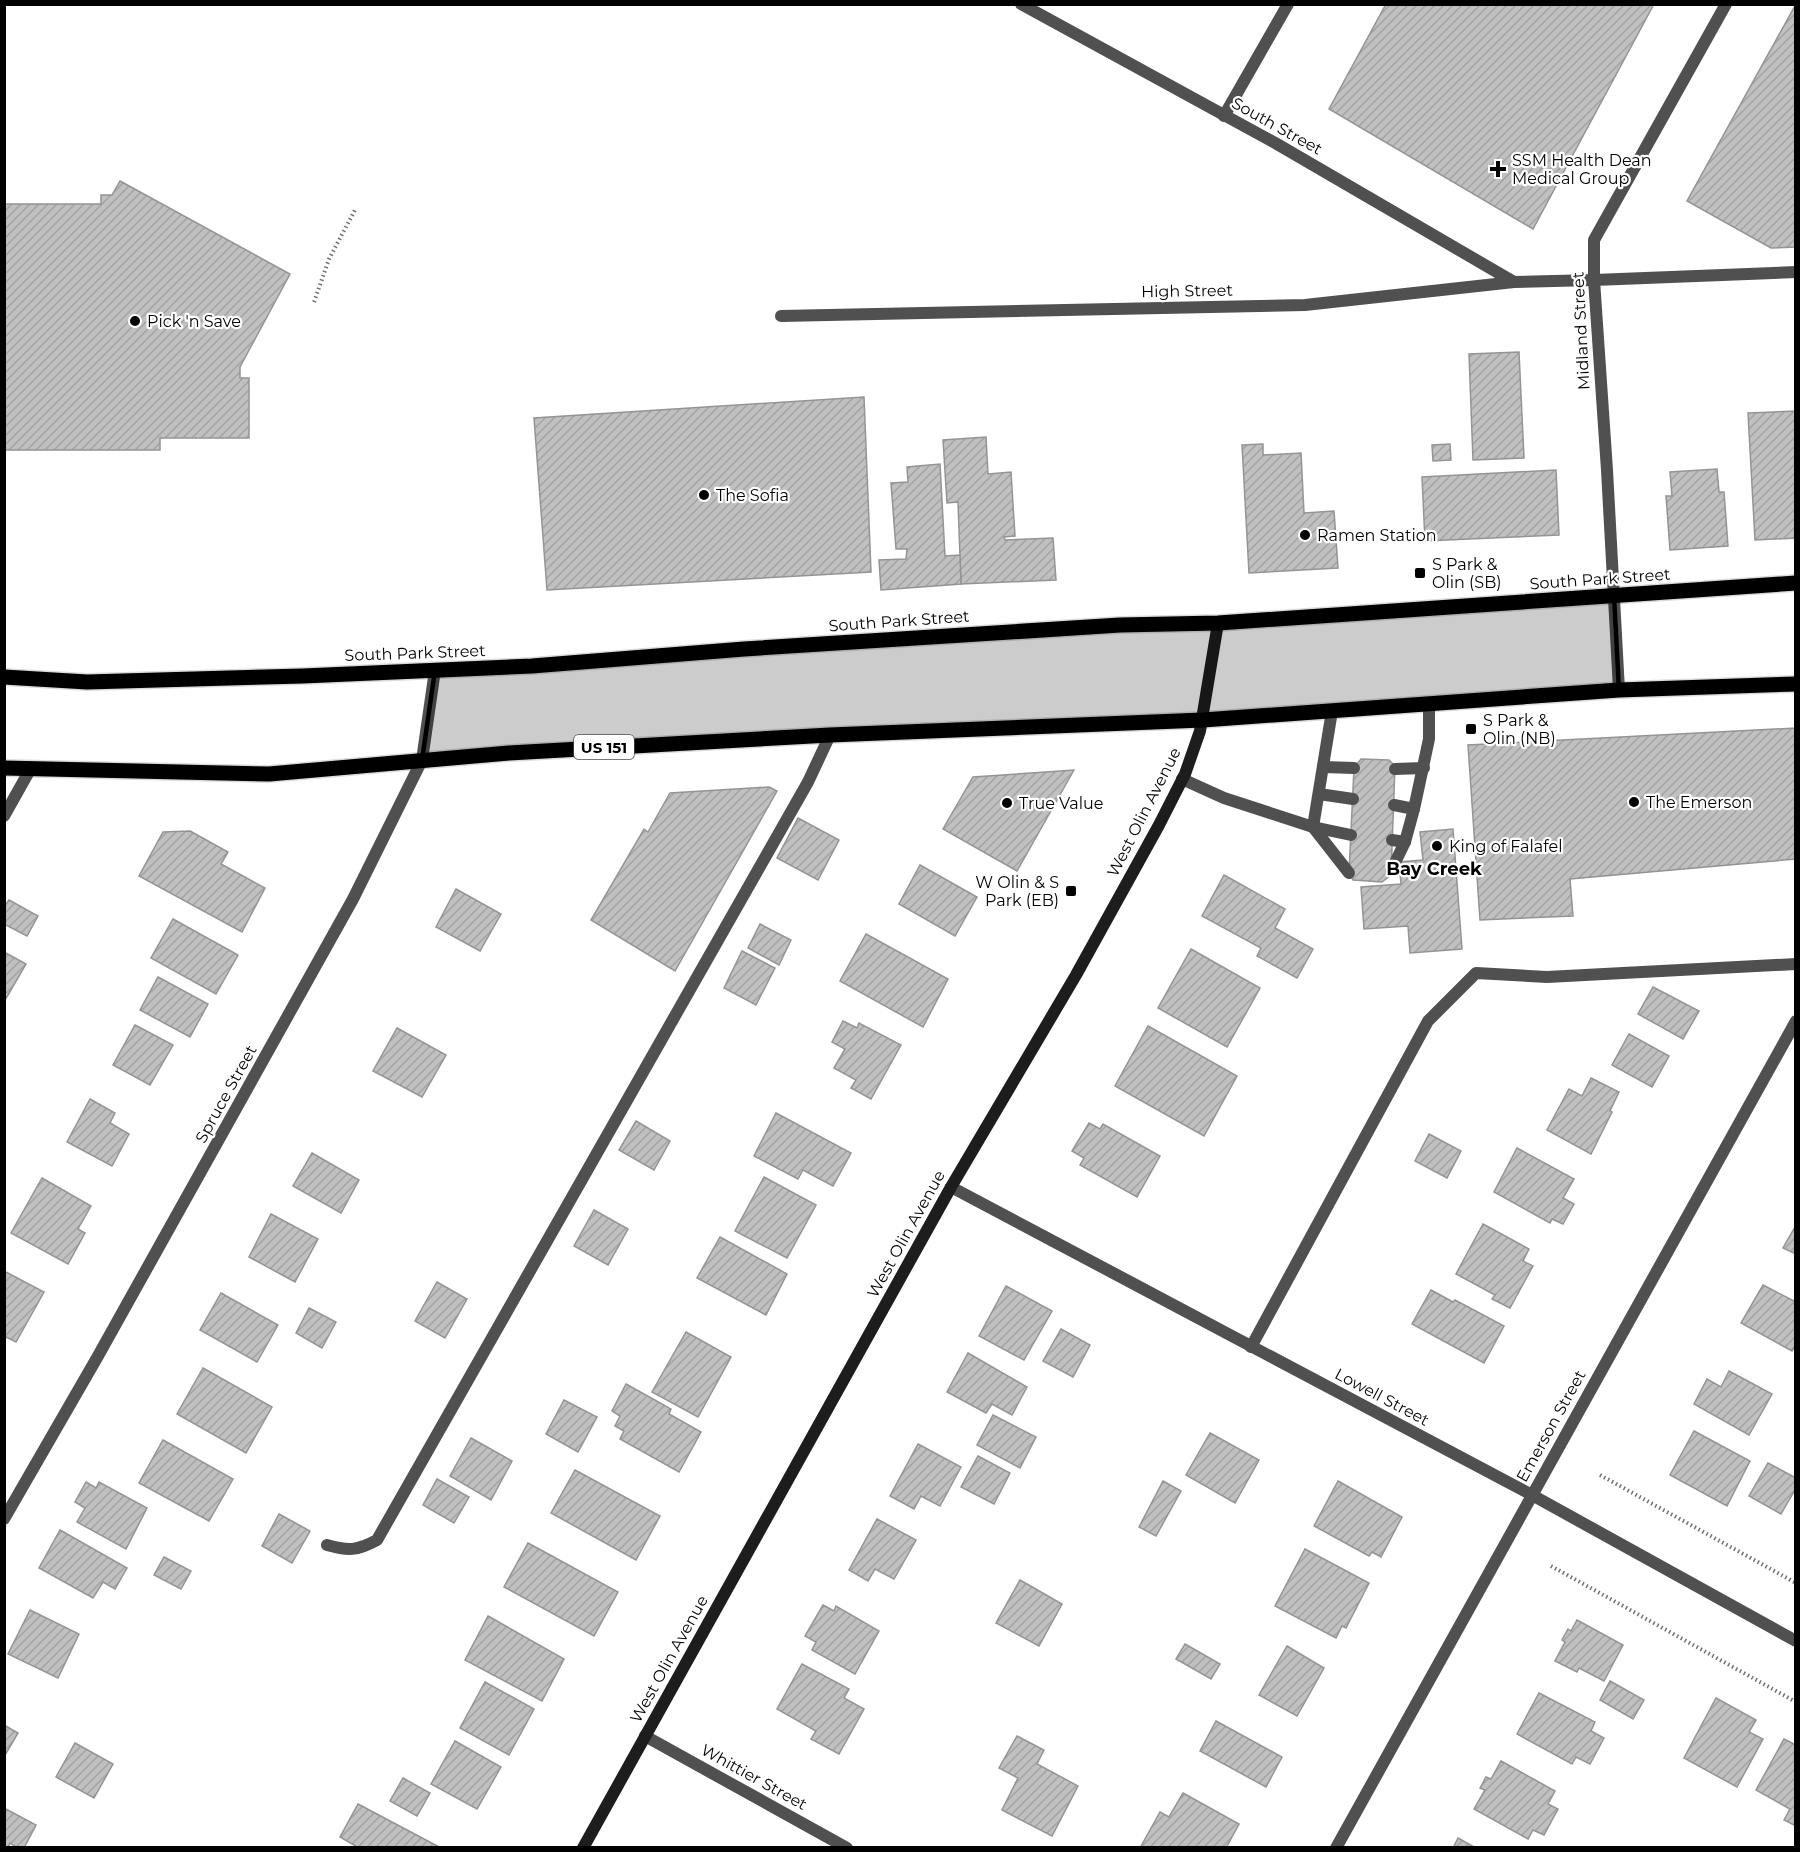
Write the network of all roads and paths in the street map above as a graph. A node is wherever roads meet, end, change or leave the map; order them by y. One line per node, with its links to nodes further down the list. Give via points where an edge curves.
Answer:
1 (1021, 4): 4 (street, South Street)
2 (1726, 4): 7 (street, Midland Street, via 1594,240)
3 (1285, 5): 4 (street)
4 (1224, 116): 8 (street, South Street)
5 (356, 208): 9 (path, via 329,259)
6 (1796, 272): 7 (street, High Street)
7 (1593, 280): 8 (street, High Street); 12 (street, Midland Street)
8 (1514, 282): 10 (street, High Street, via 1305,305)
9 (314, 302)
10 (780, 316)
11 (1796, 583): 12 (main road, South Park Street)
12 (1614, 596): 13 (main road, South Park Street); 17 (street, Midland Street)
13 (1218, 623): 14 (main road, South Park Street, via 1120,625); 20 (street, West Olin Avenue)
14 (435, 670): 15 (main road, South Park Street, via 87,682); 22 (street, Spruce Street)
15 (4, 677)
16 (1796, 684): 17 (main road, US 151)
17 (1619, 690): 18 (main road, US 151)
18 (1430, 704): 19 (main road, US 151); 27 (street)
19 (1332, 711): 20 (main road, US 151); 23 (street)
20 (1203, 720): 21 (main road, US 151); 29 (street, West Olin Avenue)
21 (830, 735): 22 (main road, US 151); 46 (street, via 808,782 377,1540 362,1548 344,1550)
22 (422, 760): 25 (main road, US 151, via 269,774); 45 (street, Spruce Street, via 343,919)
23 (1323, 767): 26 (street); 30 (street)
24 (4, 768): 25 (main road, US 151)
25 (31, 768): 34 (street)
26 (1354, 768)
27 (1424, 768): 28 (street); 33 (street)
28 (1395, 769)
29 (1182, 779): 35 (street, via 1224,798); 41 (street, West Olin Avenue, via 1076,975)
30 (1319, 795): 31 (street); 35 (street)
31 (1353, 799)
32 (1394, 805): 33 (street)
33 (1414, 809): 37 (street)
34 (4, 816)
35 (1313, 828): 36 (street); 38 (street)
36 (1351, 835)
37 (1391, 871)
38 (1349, 873)
39 (1796, 964): 42 (street, via 1547,977 1476,973 1428,1021)
40 (1796, 1021): 44 (street, Emerson Street)
41 (951, 1187): 42 (street, Lowell Street); 51 (street, West Olin Avenue)
42 (1251, 1347): 44 (street, Lowell Street)
43 (1600, 1476): 48 (path)
44 (1532, 1495): 49 (street, Lowell Street); 54 (street, Emerson Street)
45 (4, 1519)
46 (327, 1545)
47 (1551, 1566): 50 (path)
48 (1796, 1583)
49 (1796, 1641)
50 (1796, 1702)
51 (645, 1736): 52 (street, West Olin Avenue); 53 (street, Whittier Street)
52 (583, 1848)
53 (847, 1848)
54 (1336, 1848)

